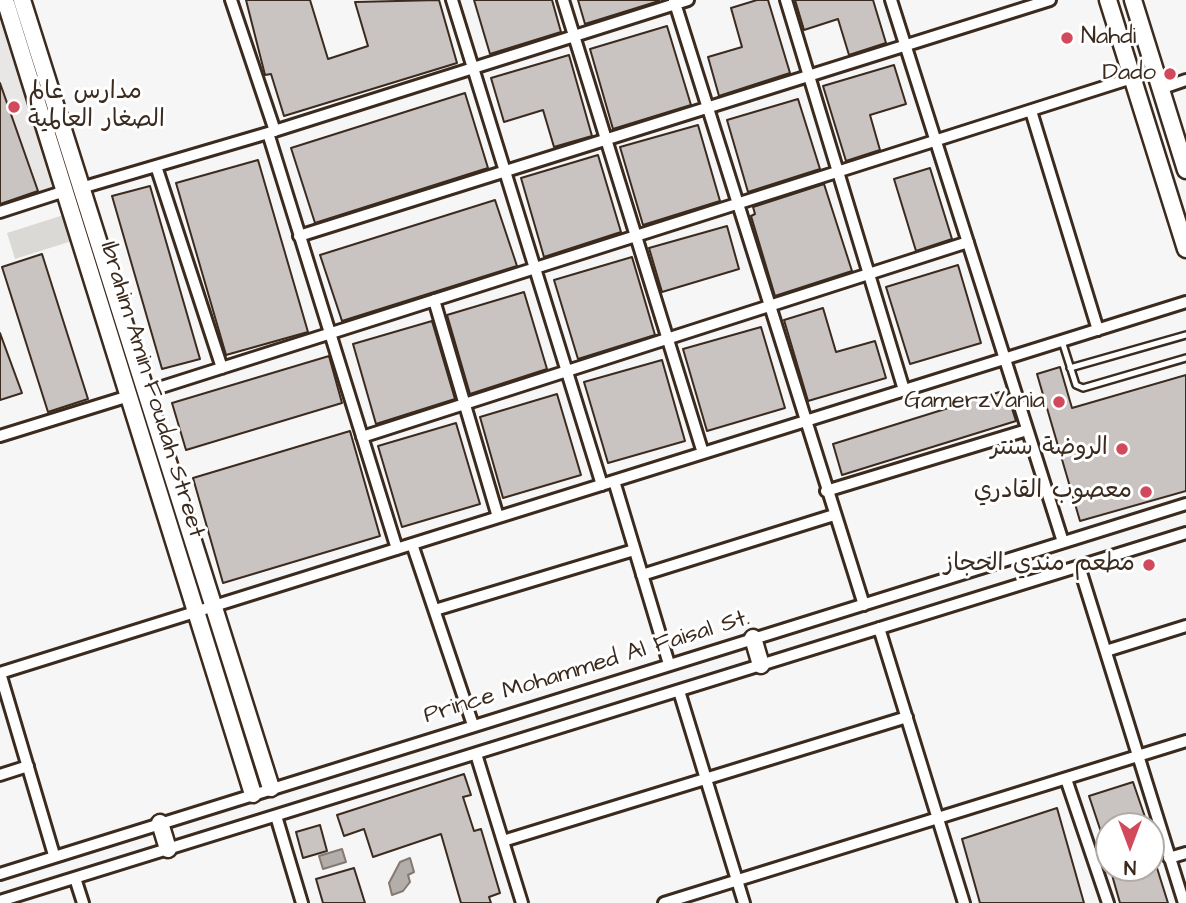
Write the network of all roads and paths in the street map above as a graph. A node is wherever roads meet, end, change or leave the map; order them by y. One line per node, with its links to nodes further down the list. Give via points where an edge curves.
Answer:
1 (231, 0): 21 (street)
2 (452, 0): 14 (street)
3 (563, 0): 12 (street)
4 (688, 0): 11 (street)
5 (786, 0): 15 (street)
6 (891, 0): 13 (street)
7 (1050, 0): 13 (street)
8 (1108, 0): 16 (street)
9 (1133, 0): 18 (street)
10 (8, 2): 28 (street, Ibrahim Amin Foudah Street)
11 (675, 2): 12 (street); 19 (street)
12 (574, 36): 14 (street); 22 (street)
13 (906, 45): 15 (street); 23 (street)
14 (473, 68): 21 (street); 26 (street)
15 (809, 76): 19 (street); 27 (street)
16 (1132, 78): 20 (street); 34 (street)
17 (1186, 80): 18 (street)
18 (1160, 89): 25 (street)
19 (708, 108): 22 (street); 29 (street)
20 (1031, 111): 23 (street); 42 (street)
21 (271, 132): 24 (street); 31 (street)
22 (606, 139): 26 (street); 32 (street)
23 (936, 141): 27 (street); 33 (street)
24 (156, 166): 28 (street); 49 (street)
25 (1186, 170)
26 (505, 171): 31 (street); 35 (street)
27 (838, 172): 29 (street); 36 (street)
28 (73, 189): 30 (street); 37 (street, Ibrahim Amin Foudah Street); 40 (street, Ibrahim Amin Foudah Street)
29 (737, 204): 32 (street); 41 (street)
30 (0, 212)
31 (299, 236): 43 (street)
32 (636, 236): 35 (street); 45 (street)
33 (968, 242): 36 (street); 48 (street)
34 (1186, 249)
35 (535, 268): 38 (street); 51 (street)
36 (869, 274): 41 (street); 52 (street)
37 (118, 298): 40 (street); 53 (street, Ibrahim Amin Foudah Street)
38 (434, 300): 43 (street); 55 (street)
39 (1186, 302): 42 (street)
40 (102, 304): 54 (street, Ibrahim Amin Foudah Street)
41 (768, 306): 45 (street); 56 (street)
42 (1098, 330): 46 (street)
43 (330, 333): 49 (street); 59 (street)
44 (1186, 335): 50 (lane)
45 (667, 338): 51 (street); 60 (street)
46 (1062, 341): 48 (street); 50 (lane)
47 (1186, 358): 50 (lane, via 1088,388 1076,385)
48 (1005, 359): 52 (street); 57 (street)
49 (222, 368): 53 (street)
50 (1070, 368)
51 (567, 371): 55 (street); 62 (street)
52 (904, 390): 56 (street)
53 (146, 392): 75 (street, Ibrahim Amin Foudah Street)
54 (129, 396): 58 (street); 77 (street, Ibrahim Amin Foudah Street)
55 (464, 404): 59 (street); 66 (street)
56 (804, 422): 60 (street); 63 (street)
57 (1027, 430): 63 (street); 68 (street)
58 (0, 436)
59 (362, 437): 70 (street)
60 (703, 453): 61 (street)
61 (614, 481): 62 (street); 71 (street)
62 (602, 485): 66 (street)
63 (826, 491): 65 (street)
64 (1186, 504): 68 (street, Prince Mohammed Al Faisal St.)
65 (834, 515): 73 (street); 74 (street)
66 (498, 517): 69 (street)
67 (1186, 533): 72 (street, Prince Mohammed Al Faisal St.)
68 (1063, 542): 74 (street, Prince Mohammed Al Faisal St.)
69 (412, 544): 70 (street); 76 (street)
70 (397, 549): 75 (street)
71 (634, 550): 73 (street); 76 (street)
72 (1079, 566): 79 (street, Prince Mohammed Al Faisal St.); 81 (street)
73 (642, 575): 83 (street)
74 (864, 605): 80 (street, Prince Mohammed Al Faisal St.)
75 (214, 606): 77 (street); 82 (street, Ibrahim Amin Foudah Street)
76 (435, 610): 89 (street)
77 (196, 611): 85 (street, Ibrahim Amin Foudah Street); 86 (street)
78 (1186, 626): 81 (street)
79 (880, 628): 84 (street, Prince Mohammed Al Faisal St.); 88 (street)
80 (753, 638): 83 (street, Prince Mohammed Al Faisal St.); 84 (street)
81 (1106, 651): 92 (street)
82 (232, 664): 85 (street); 97 (street, Ibrahim Amin Foudah Street)
83 (669, 664): 89 (street, Prince Mohammed Al Faisal St.)
84 (761, 665): 87 (street, Prince Mohammed Al Faisal St.)
85 (214, 670): 98 (street, Ibrahim Amin Foudah Street)
86 (0, 673): 93 (street)
87 (679, 691): 91 (street, Prince Mohammed Al Faisal St.); 95 (street)
88 (906, 718): 95 (street); 100 (street)
89 (473, 725): 97 (street, Prince Mohammed Al Faisal St.)
90 (1186, 741): 92 (street)
91 (476, 754): 99 (street, Prince Mohammed Al Faisal St.); 102 (street)
92 (1138, 756): 96 (street); 106 (street)
93 (28, 766): 94 (street); 105 (street)
94 (0, 775)
95 (706, 779): 102 (street); 109 (street)
96 (1066, 779): 100 (street); 117 (street)
97 (271, 788): 98 (street, Prince Mohammed Al Faisal St.)
98 (253, 794): 101 (street, Prince Mohammed Al Faisal St.)
99 (276, 816): 103 (street, Prince Mohammed Al Faisal St.); 112 (street)
100 (937, 818): 109 (street); 116 (street)
101 (160, 823): 103 (street); 105 (street, Prince Mohammed Al Faisal St.)
102 (503, 841): 113 (street)
103 (168, 849): 108 (street, Prince Mohammed Al Faisal St.)
104 (1186, 853): 106 (street)
105 (54, 856): 107 (street, Prince Mohammed Al Faisal St.)
106 (1169, 858): 118 (street)
107 (0, 874)
108 (75, 878): 110 (street, Prince Mohammed Al Faisal St.); 111 (street)
109 (737, 880): 114 (street); 115 (street)
110 (0, 901)
111 (83, 903)
112 (302, 903)
113 (522, 903)
114 (664, 903)
115 (744, 903)
116 (964, 903)
117 (1108, 903)
118 (1184, 903)

